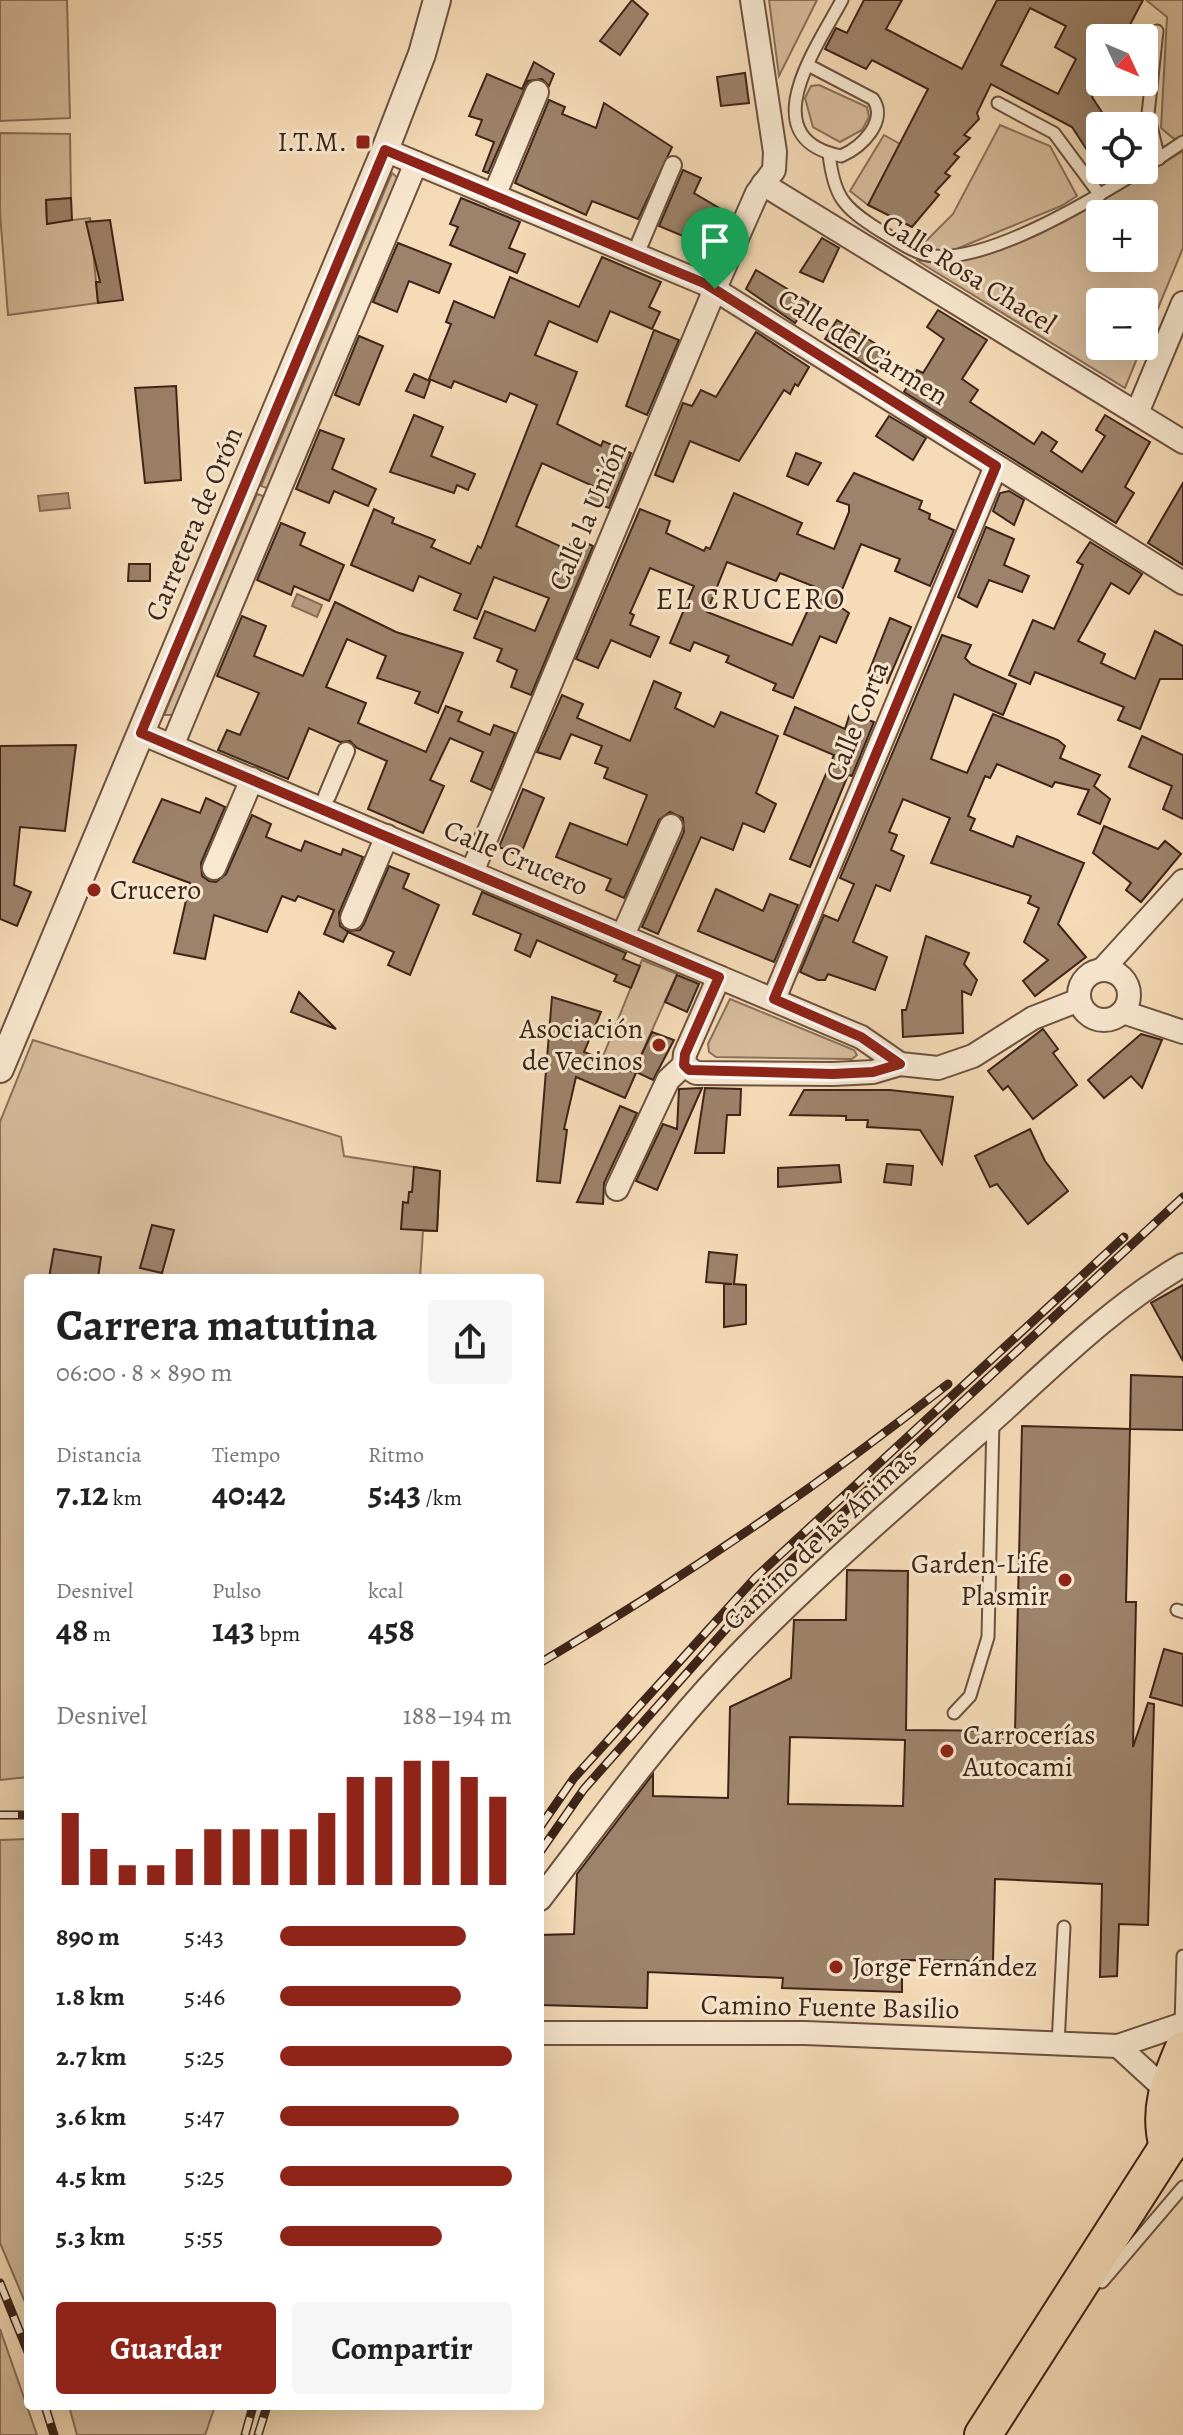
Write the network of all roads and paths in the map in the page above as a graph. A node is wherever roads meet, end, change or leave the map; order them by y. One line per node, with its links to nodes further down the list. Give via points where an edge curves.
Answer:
1 (437, 0): 9 (street, Carretera de Orón)
2 (752, 0): 14 (street, Calle la Unión, via 775,152 774,170)
3 (842, 0): 4 (lane)
4 (808, 65): 10 (lane, via 794,91 798,124 808,143); 10 (lane, via 873,99 878,107 873,128 859,146 841,156)
5 (537, 92): 17 (street)
6 (1150, 96): 11 (lane, via 1148,114)
7 (998, 103): 16 (lane, via 1054,133)
8 (1183, 142): 11 (lane)
9 (385, 150): 12 (street, Calle del Carmen); 25 (street, Carretera de Orón)
10 (829, 154): 16 (lane, via 832,184 844,204 906,246 931,256 991,246)
11 (1159, 159)
12 (416, 163): 17 (street, Calle del Carmen); 26 (street)
13 (673, 165): 18 (street)
14 (763, 184): 19 (street, Calle la Unión); 21 (street, Calle Rosa Chacel)
15 (1118, 184): 16 (lane)
16 (1100, 195)
17 (494, 196): 19 (street, Calle del Carmen)
18 (640, 243)
19 (715, 289): 23 (street, Calle del Carmen); 33 (street, Calle la Unión)
20 (1183, 303): 21 (street)
21 (1137, 413): 22 (street, Calle Rosa Chacel)
22 (1183, 442)
23 (996, 466): 24 (street, Calle del Carmen); 39 (street, Calle Corta)
24 (1183, 583)
25 (141, 733): 26 (street, Calle Crucero); 45 (street, Carretera de Orón)
26 (172, 746): 28 (street, Calle Crucero)
27 (346, 751): 29 (street)
28 (252, 779): 31 (street, Calle Crucero); 32 (street)
29 (327, 796)
30 (671, 826): 36 (street)
31 (387, 836): 33 (street, Calle Crucero); 35 (street)
32 (214, 868)
33 (472, 872): 36 (street, Calle Crucero)
34 (1183, 881): 37 (street)
35 (352, 918)
36 (623, 935): 38 (street, Calle Crucero)
37 (1102, 970): 40 (street, via 1081,983); 41 (street, via 1118,974 1128,988)
38 (719, 977): 39 (street, Calle Crucero); 44 (street)
39 (774, 999): 43 (street, Calle Crucero, via 861,1037)
40 (1079, 1000): 41 (street, via 1086,1014 1101,1021); 43 (street, via 1033,1018 956,1064)
41 (1123, 1012): 42 (street)
42 (1183, 1032)
43 (900, 1064): 44 (street, via 833,1074 696,1073)
44 (684, 1065): 46 (street, via 665,1086)
45 (0, 1069)
46 (617, 1189)
47 (1183, 1265): 48 (street, Camino de las Ánimas, via 1123,1306)
48 (993, 1420): 49 (lane, via 988,1637 970,1696); 50 (street, Camino de las Ánimas, via 834,1562 725,1669)
49 (954, 1713)
50 (544, 1894)
51 (1064, 1927): 55 (lane)
52 (1183, 1956): 54 (lane)
53 (544, 2033): 55 (street, Camino Fuente Basilio, via 805,2033)
54 (1182, 2033): 56 (street, Camino Fuente Basilio); 57 (highway)
55 (1058, 2044): 56 (street, Camino Fuente Basilio)
56 (1118, 2046): 57 (street)
57 (1166, 2090): 58 (highway, via 1162,2126)
58 (1178, 2142): 60 (highway); 61 (highway)
59 (1183, 2187): 60 (lane)
60 (1102, 2282): 62 (highway)
61 (983, 2435)
62 (1005, 2435)

